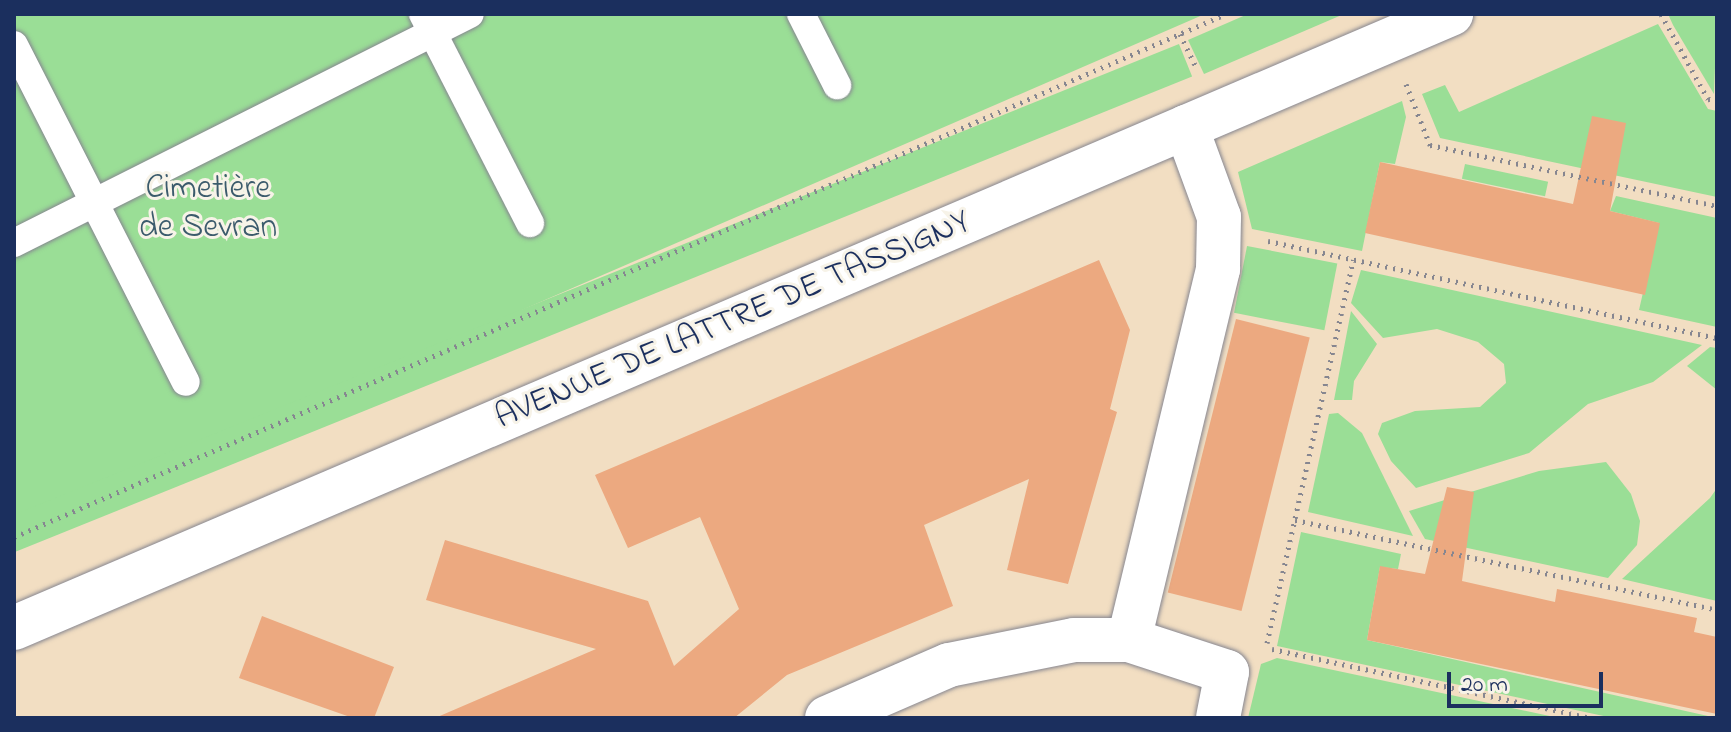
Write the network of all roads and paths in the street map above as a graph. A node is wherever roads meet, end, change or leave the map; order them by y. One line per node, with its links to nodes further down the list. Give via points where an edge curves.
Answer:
1 (470, 14): 6 (lane)
2 (801, 14): 11 (lane)
3 (1226, 14): 7 (path)
4 (1451, 14): 13 (street, AVENUE DE LATTRE DE TASSIGNY)
5 (1661, 14): 12 (path, via 1708,99)
6 (428, 23): 14 (lane); 16 (lane)
7 (1180, 34): 9 (path); 23 (path)
8 (14, 45): 14 (lane)
9 (1203, 82)
10 (1405, 84): 15 (path, via 1430,145)
11 (837, 85)
12 (1717, 101)
13 (1186, 127): 25 (street, AVENUE DE LATTRE DE TASSIGNY); 26 (street, via 1219,217 1218,269)
14 (94, 203): 18 (lane); 21 (lane)
15 (1717, 206)
16 (530, 223)
17 (1261, 240): 19 (path)
18 (14, 243)
19 (1353, 260): 20 (path); 22 (path)
20 (1717, 338)
21 (186, 382)
22 (1295, 520): 24 (path); 29 (path, via 1266,648)
23 (14, 537)
24 (1717, 610)
25 (14, 628)
26 (1129, 640): 27 (street, via 1074,640 949,665); 28 (street, via 1227,672)
27 (827, 718)
28 (1218, 718)
29 (1591, 718)

